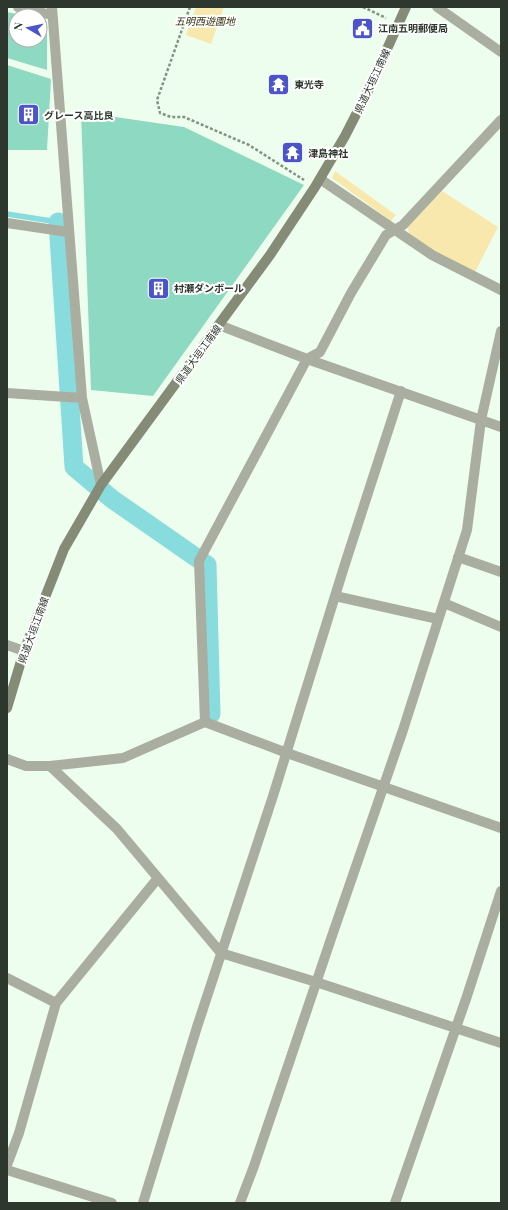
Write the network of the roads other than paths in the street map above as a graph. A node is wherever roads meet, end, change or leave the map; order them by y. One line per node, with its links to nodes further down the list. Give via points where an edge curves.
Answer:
1 (18, 7): 4 (street)
2 (406, 7): 7 (main road, 県道大垣江南線, via 368,91)
3 (437, 7): 5 (street)
4 (52, 11): 10 (street)
5 (501, 52)
6 (501, 120): 9 (street, via 404,225)
7 (317, 183): 9 (street); 12 (main road, 県道大垣江南線, via 270,255)
8 (7, 224): 10 (street)
9 (395, 229): 11 (street, via 432,255); 14 (street, via 386,235 320,352)
10 (68, 232): 17 (street)
11 (501, 290)
12 (219, 325): 14 (street); 20 (main road, 県道大垣江南線)
13 (501, 331): 18 (street)
14 (307, 358): 15 (street); 30 (street, via 199,561)
15 (401, 392): 18 (street); 23 (street)
16 (7, 393): 17 (street)
17 (82, 398): 20 (street)
18 (481, 420): 19 (street); 21 (street, via 467,530)
19 (501, 427)
20 (101, 485): 28 (main road, 県道大垣江南線, via 64,549)
21 (458, 557): 22 (street); 24 (street)
22 (501, 572)
23 (335, 596): 25 (street); 31 (street)
24 (444, 603): 25 (street); 26 (street)
25 (438, 619): 34 (street)
26 (501, 627)
27 (7, 645): 28 (street)
28 (24, 650): 29 (main road, 県道大垣江南線)
29 (7, 708)
30 (205, 722): 31 (street); 33 (street, via 123,758)
31 (287, 753): 34 (street); 38 (street)
32 (7, 759): 33 (street, via 26,766)
33 (50, 766): 36 (street, via 117,829)
34 (384, 787): 35 (street); 40 (street)
35 (501, 828)
36 (158, 878): 38 (street); 41 (street)
37 (501, 891): 42 (street)
38 (221, 953): 40 (street); 47 (street)
39 (7, 978): 41 (street)
40 (316, 982): 42 (street); 48 (street)
41 (56, 1003): 44 (street, via 19,1133)
42 (456, 1027): 43 (street); 49 (street)
43 (501, 1043)
44 (7, 1165)
45 (7, 1170): 46 (street)
46 (112, 1203)
47 (143, 1203)
48 (240, 1203)
49 (394, 1203)

